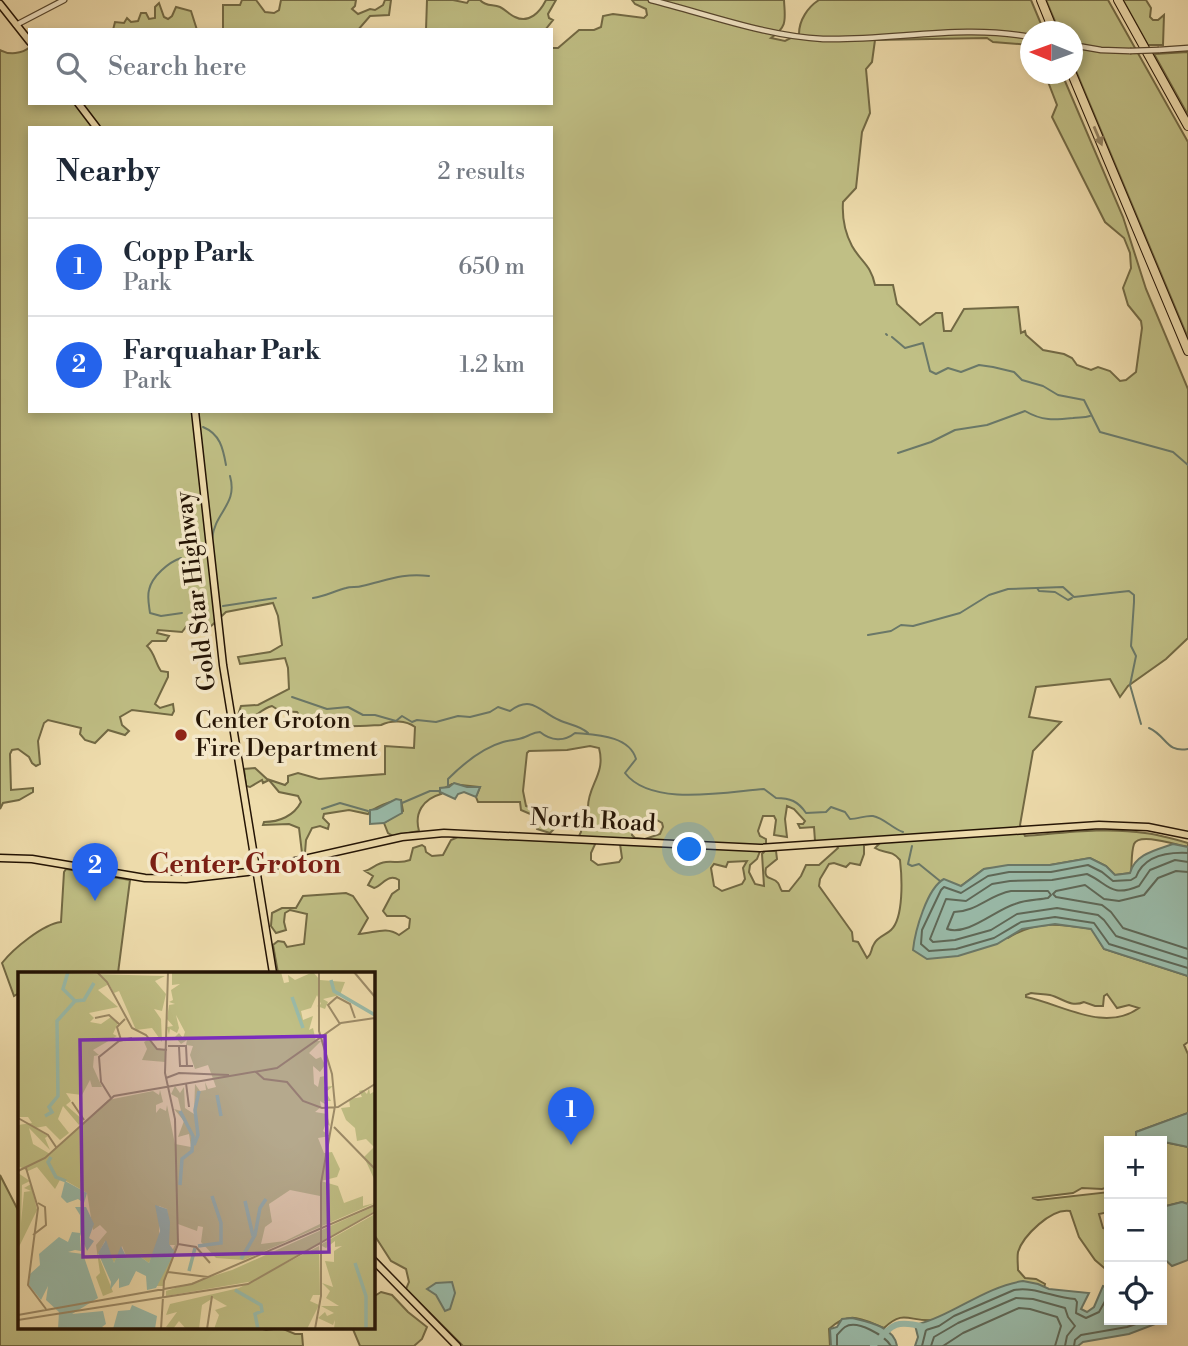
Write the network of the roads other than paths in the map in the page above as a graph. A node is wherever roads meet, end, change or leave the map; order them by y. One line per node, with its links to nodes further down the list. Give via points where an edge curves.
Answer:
1 (64, 0): 7 (street)
2 (652, 0): 8 (street, via 807,38 975,32)
3 (1041, 0): 6 (highway)
4 (1118, 0): 15 (highway)
5 (0, 4): 7 (main road)
6 (1050, 21)
7 (16, 25): 9 (main road)
8 (1020, 36)
9 (28, 40)
10 (1083, 47): 11 (street, bridge, via 1111,51)
11 (1188, 48)
12 (1076, 84): 16 (highway, one-way to 16)
13 (80, 105): 14 (main road)
14 (95, 126)
15 (1188, 126)
16 (1188, 351)
17 (195, 413): 20 (main road, Gold Star Highway, via 220,645)
18 (1188, 835): 20 (main road, North Road, via 1099,825 760,848 444,833 402,837)
19 (0, 858): 20 (main road, North Road, via 168,880)
20 (255, 869): 21 (main road, Gold Star Highway)
21 (273, 972)
22 (374, 1261): 23 (main road)
23 (457, 1346)

